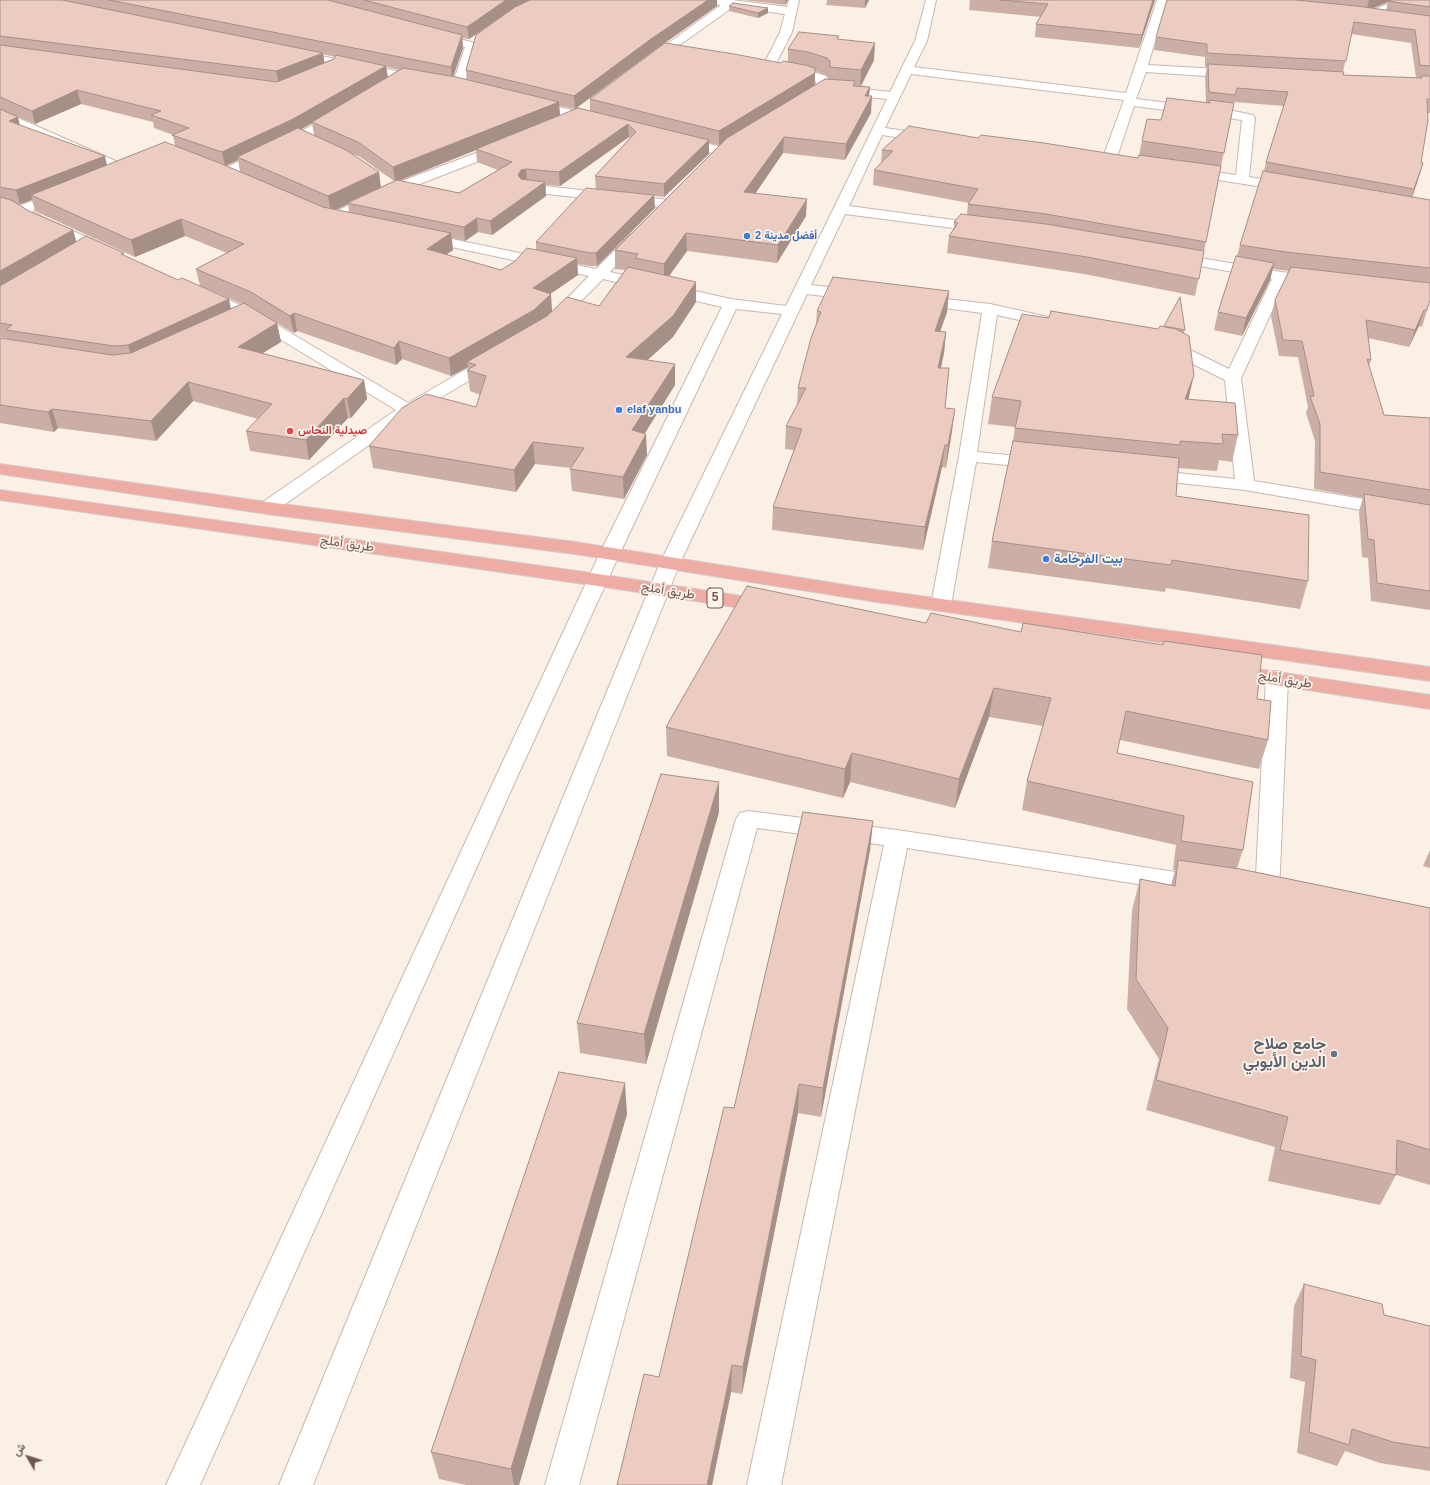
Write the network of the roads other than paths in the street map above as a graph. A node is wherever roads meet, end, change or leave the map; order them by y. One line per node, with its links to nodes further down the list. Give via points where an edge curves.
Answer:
1 (704, 0): 5 (street)
2 (931, 0): 14 (street, via 921,41)
3 (1162, 0): 12 (street)
4 (1408, 0): 7 (street, via 1371,14 1348,10)
5 (731, 3): 6 (street); 9 (street)
6 (793, 6): 21 (street, via 786,32 764,68 807,74 822,79)
7 (1389, 18)
8 (425, 33): 20 (street, via 476,42)
9 (663, 51): 11 (street); 13 (street)
10 (286, 52): 16 (street)
11 (678, 54)
12 (1141, 68): 15 (street); 25 (street)
13 (638, 70)
14 (906, 70): 23 (street); 25 (street)
15 (1250, 75)
16 (403, 76): 17 (street); 18 (street)
17 (432, 82)
18 (389, 84)
19 (445, 84): 20 (street)
20 (458, 86): 22 (street)
21 (822, 88): 23 (street); 24 (street)
22 (473, 90)
23 (894, 96): 33 (street)
24 (809, 97)
25 (1130, 99): 41 (street); 50 (street, via 1249,118)
26 (517, 101): 30 (street)
27 (589, 106): 30 (street)
28 (348, 108): 34 (street)
29 (0, 114): 45 (street)
30 (577, 116): 31 (street); 32 (street)
31 (607, 123)
32 (556, 124)
33 (878, 132): 36 (street); 58 (street)
34 (301, 137): 38 (street); 47 (street)
35 (668, 138): 39 (street, via 716,156)
36 (939, 139)
37 (514, 142): 53 (street)
38 (314, 143)
39 (735, 143)
40 (1094, 159): 41 (street)
41 (1109, 160): 42 (street)
42 (1125, 163)
43 (135, 164): 45 (street)
44 (212, 168): 47 (street)
45 (122, 169): 48 (street)
46 (1180, 170): 50 (street)
47 (226, 173): 49 (street)
48 (107, 175)
49 (240, 179)
50 (1242, 179): 55 (street)
51 (382, 181): 53 (street)
52 (527, 188): 60 (street, via 674,199)
53 (394, 189): 61 (street)
54 (71, 190): 57 (street)
55 (1305, 190)
56 (7, 207): 57 (street)
57 (21, 210): 67 (street, via 38,221)
58 (840, 210): 64 (street); 72 (street)
59 (317, 212): 61 (street)
60 (658, 215)
61 (331, 219): 62 (street)
62 (354, 223)
63 (648, 226): 68 (street)
64 (997, 229)
65 (408, 234): 68 (street)
66 (1158, 255): 69 (street)
67 (118, 256)
68 (600, 274): 75 (street); 81 (street)
69 (1280, 276): 70 (street); 84 (street)
70 (1328, 281)
71 (191, 289): 78 (street)
72 (802, 289): 73 (street); 77 (street)
73 (873, 296)
74 (904, 300): 76 (street)
75 (731, 304): 77 (street); 94 (street)
76 (990, 309): 80 (street); 86 (street)
77 (792, 311): 95 (street)
78 (248, 314): 79 (street); 85 (street)
79 (227, 324)
80 (1068, 326)
81 (542, 332)
82 (1153, 344): 84 (street, via 1176,349)
83 (508, 352): 85 (street)
84 (1233, 378): 90 (street)
85 (407, 410): 92 (street)
86 (968, 456): 87 (street); 98 (street)
87 (1055, 465)
88 (0, 469): 92 (highway, طريق أملج / 5)
89 (1134, 474): 90 (street)
90 (1245, 485): 93 (street)
91 (0, 495): 96 (highway, طريق أملج / 5)
92 (267, 508): 94 (highway, طريق أملج / 5)
93 (1430, 516)
94 (610, 553): 95 (highway, طريق أملج / 5); 96 (street)
95 (670, 563): 97 (street); 98 (highway, طريق أملج / 5)
96 (598, 580): 97 (highway, طريق أملج / 5); 109 (street)
97 (659, 589): 99 (highway, طريق أملج / 5); 110 (street)
98 (941, 605): 101 (highway, طريق أملج / 5)
99 (783, 608)
100 (1214, 669): 102 (highway, طريق أملج)
101 (1430, 674)
102 (1277, 678): 103 (highway, طريق أملج); 107 (street)
103 (1430, 702)
104 (897, 838): 105 (street); 111 (street, via 748,818); 112 (street)
105 (1220, 888)
106 (1244, 891): 107 (street)
107 (1267, 895): 108 (street)
108 (1291, 899)
109 (182, 1485)
110 (296, 1485)
111 (562, 1485)
112 (764, 1485)

